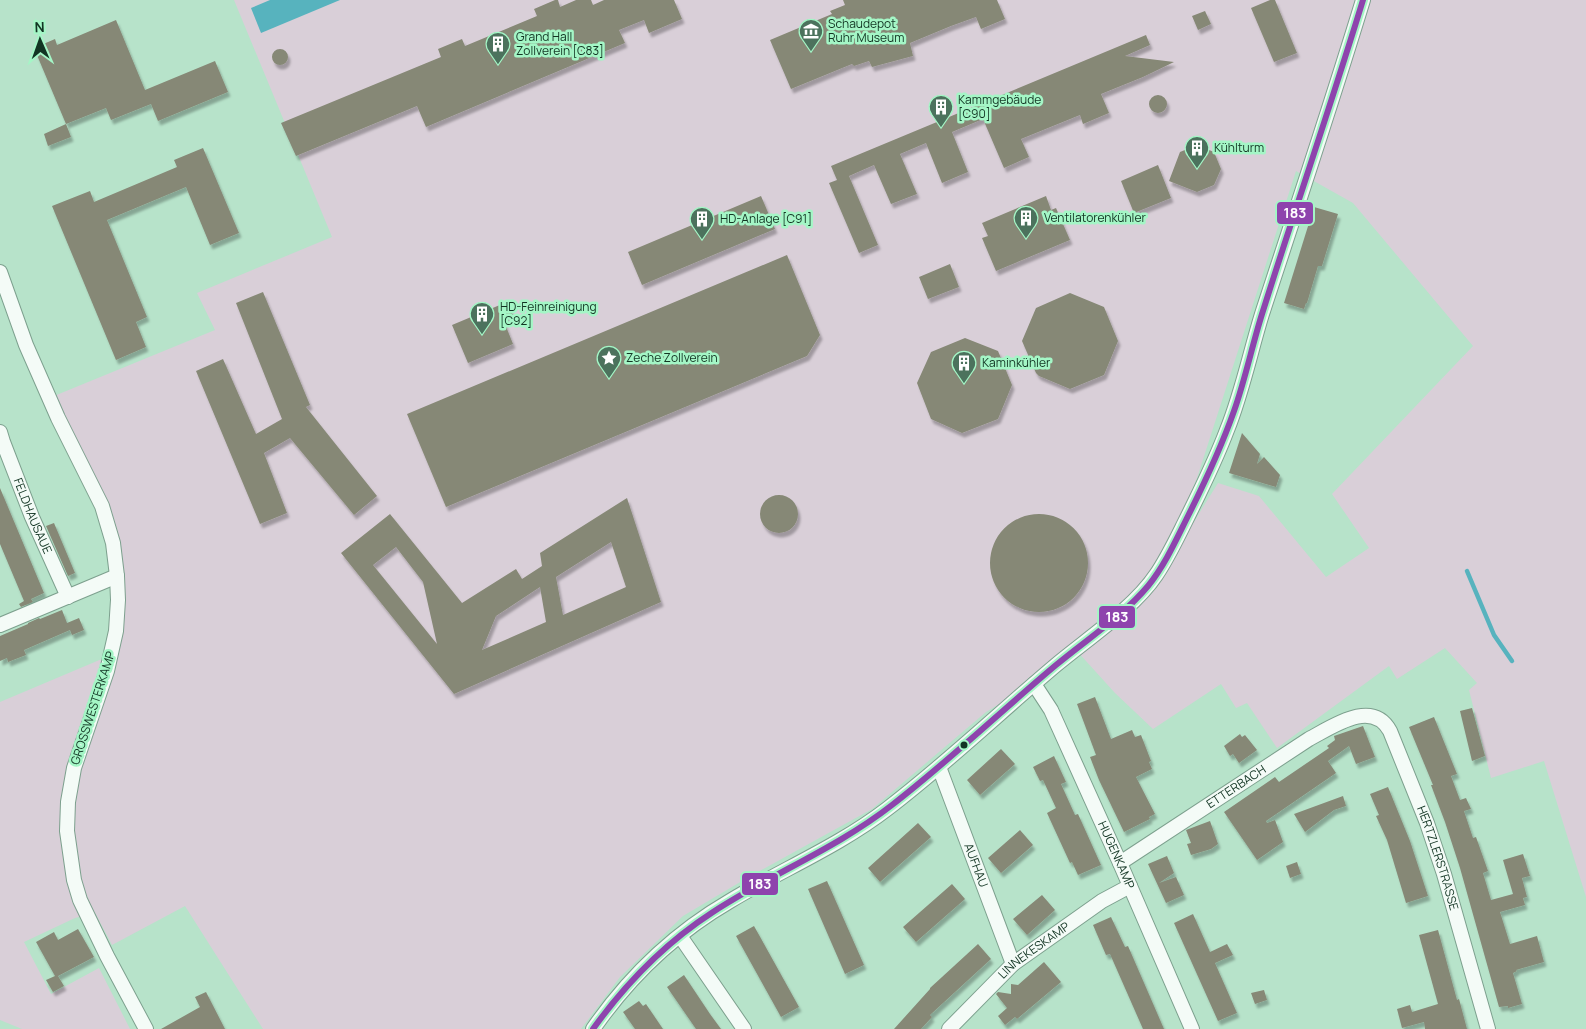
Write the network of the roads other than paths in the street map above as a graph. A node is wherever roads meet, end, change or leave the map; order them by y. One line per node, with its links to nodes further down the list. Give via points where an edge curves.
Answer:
1 (1363, 0): 7 (street, via 1228,430 1206,481 1156,576 1141,594)
2 (0, 272): 4 (street, GROSSWESTERKAMP, via 26,345 102,506 113,543)
3 (0, 432): 5 (street, FELDHAUSAUE, via 32,517)
4 (117, 576): 5 (street); 14 (street, GROSSWESTERKAMP, via 112,650 74,768 67,831 80,900)
5 (68, 597): 6 (street)
6 (0, 625)
7 (1034, 684): 9 (street); 10 (street, HUGENKAMP, via 1051,710)
8 (1355, 717): 10 (street, ETTERBACH, via 1309,739); 19 (street, HERTZLERSTRASSE, via 1379,718 1390,731 1438,857)
9 (939, 767): 12 (street, via 866,824 729,901); 13 (street, AUFHAU)
10 (1120, 862): 11 (street, HUGENKAMP)
11 (1130, 886): 13 (street, LINNEKESKAMP, via 1102,901); 18 (street, HUGENKAMP)
12 (680, 936): 15 (street, via 627,984); 16 (street)
13 (1013, 964): 17 (street, LINNEKESKAMP)
14 (146, 1029)
15 (593, 1029)
16 (744, 1029)
17 (949, 1029)
18 (1192, 1029)
19 (1488, 1029)

